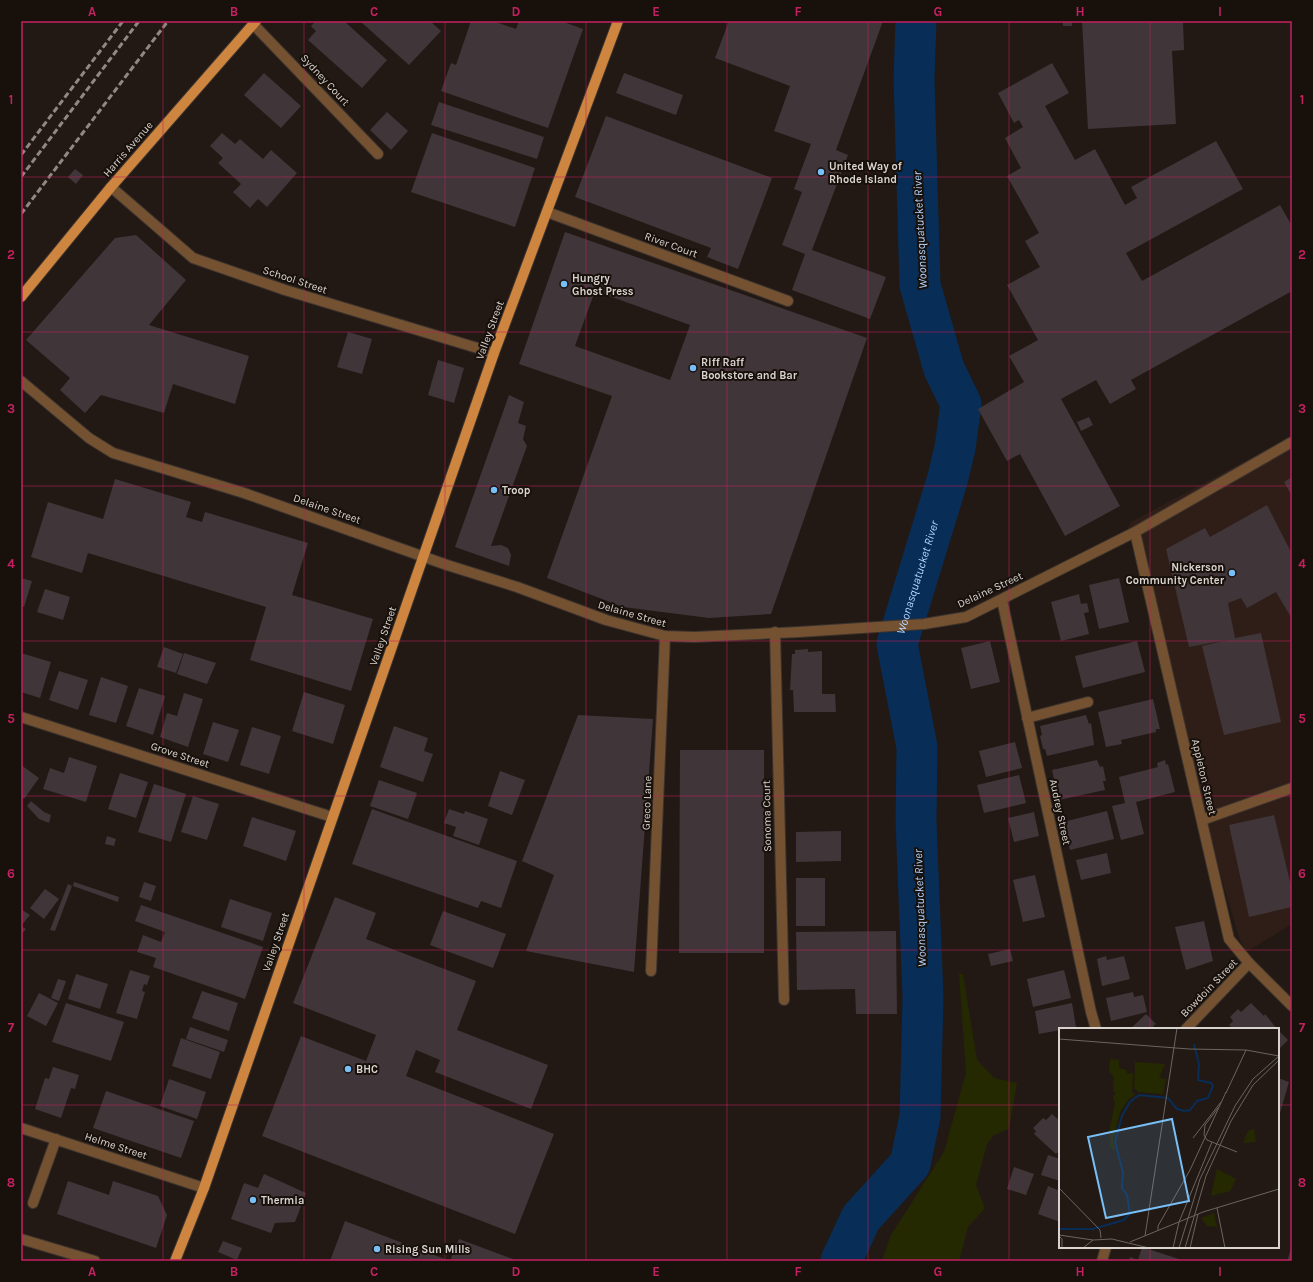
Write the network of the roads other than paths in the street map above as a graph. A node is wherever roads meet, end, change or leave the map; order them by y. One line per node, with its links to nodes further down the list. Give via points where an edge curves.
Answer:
1 (618, 21): 5 (main road, Valley Street)
2 (255, 23): 3 (street, Sydney Court); 4 (main road, Harris Avenue)
3 (378, 154)
4 (111, 187): 6 (main road, Harris Avenue); 8 (street, School Street, via 193,258 285,290)
5 (546, 212): 7 (street, River Court); 8 (main road, Valley Street)
6 (21, 297)
7 (788, 301)
8 (494, 353): 12 (main road, Valley Street)
9 (21, 380): 12 (street, Delaine Street, via 89,438 112,453 244,493)
10 (1292, 442): 11 (street, Delaine Street)
11 (1135, 532): 13 (street, Delaine Street); 21 (street, Appleton Street)
12 (424, 556): 15 (street, Delaine Street, via 606,620); 20 (main road, Valley Street)
13 (1002, 600): 14 (street, Delaine Street, via 966,617 949,620 879,627); 18 (street, Audrey Street)
14 (775, 632): 15 (street, Delaine Street, via 694,637); 24 (street, Sonoma Court)
15 (665, 636): 23 (street, Greco Lane)
16 (1088, 702): 18 (street)
17 (21, 717): 20 (street, Grove Street)
18 (1027, 718): 26 (street, Audrey Street)
19 (1292, 788): 21 (street)
20 (332, 817): 30 (main road, Valley Street)
21 (1202, 820): 22 (street, Appleton Street, via 1229,939)
22 (1249, 963): 25 (street, Appleton Street); 27 (street, Bowdoin Street)
23 (651, 971)
24 (784, 1000)
25 (1292, 1006)
26 (1096, 1028)
27 (1187, 1028)
28 (21, 1128): 29 (street, Helme Street)
29 (56, 1139): 30 (street, Helme Street); 31 (street)
30 (204, 1188): 35 (main road, Valley Street)
31 (33, 1203)
32 (21, 1239): 34 (street)
33 (1106, 1248): 36 (street)
34 (95, 1261)
35 (175, 1261)
36 (1102, 1261)

